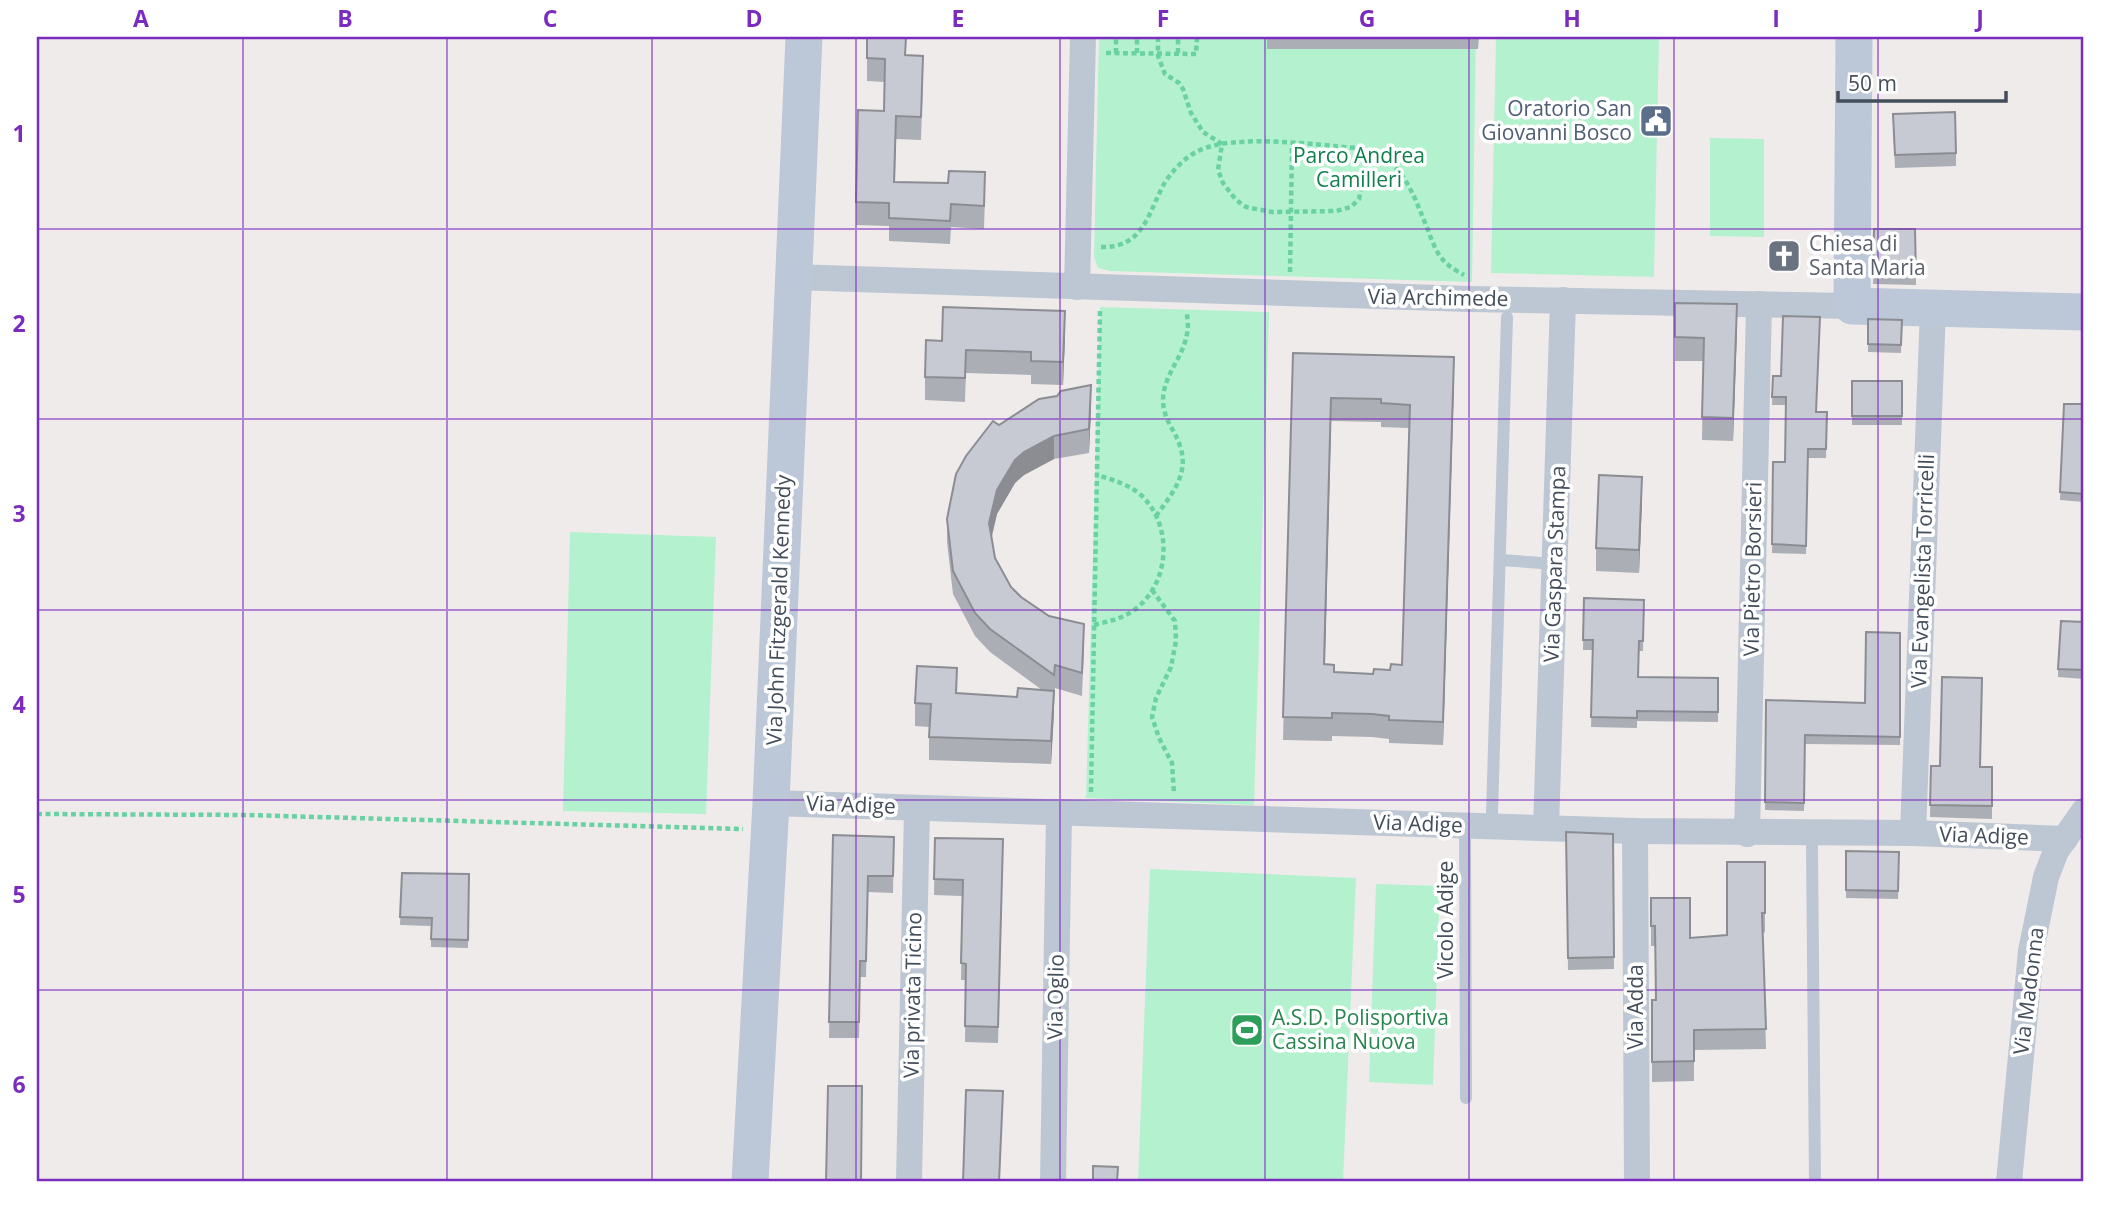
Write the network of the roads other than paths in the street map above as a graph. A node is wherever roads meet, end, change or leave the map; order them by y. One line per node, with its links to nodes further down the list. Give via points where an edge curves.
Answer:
1 (804, 37): 4 (street, Via John Fitzgerald Kennedy)
2 (1854, 37): 8 (street)
3 (1089, 45): 5 (street)
4 (792, 277): 5 (street, Via Archimede); 17 (street, Via John Fitzgerald Kennedy)
5 (1090, 287): 6 (street, Via Archimede)
6 (1563, 300): 7 (street, Via Archimede); 13 (street, Via Gaspara Stampa)
7 (1759, 304): 8 (street, Via Archimede); 23 (street, Via Pietro Borsieri)
8 (1852, 306): 9 (street, Via Archimede)
9 (1933, 309): 10 (street, Via Archimede); 22 (street, Via Evangelista Torricelli)
10 (2084, 312)
11 (1507, 317): 12 (lane)
12 (1501, 560): 13 (lane); 16 (lane)
13 (1555, 564): 20 (street, Via Gaspara Stampa)
14 (917, 808): 15 (street, Via Adige); 17 (street, Via Adige); 28 (street, Via privata Ticino)
15 (1059, 812): 19 (street, Via Adige); 29 (street, Via Oglio)
16 (1492, 813)
17 (770, 816): 27 (street, Via John Fitzgerald Kennedy)
18 (2083, 816): 24 (street, Via Madonna)
19 (1465, 825): 20 (street, Via Adige); 26 (lane, Vicolo Adige)
20 (1546, 828): 21 (street, Via Adige)
21 (1635, 831): 23 (street, Via Adige); 30 (street, Via Adda)
22 (1913, 833): 24 (street, Via Adige); 25 (street, Via Adige)
23 (1747, 834): 25 (street, Via Adige)
24 (2065, 839): 32 (street, Via Madonna, via 2050,863 2031,951)
25 (1812, 840): 31 (lane)
26 (1466, 1098)
27 (750, 1182)
28 (909, 1182)
29 (1053, 1182)
30 (1637, 1182)
31 (1815, 1182)
32 (2009, 1182)

